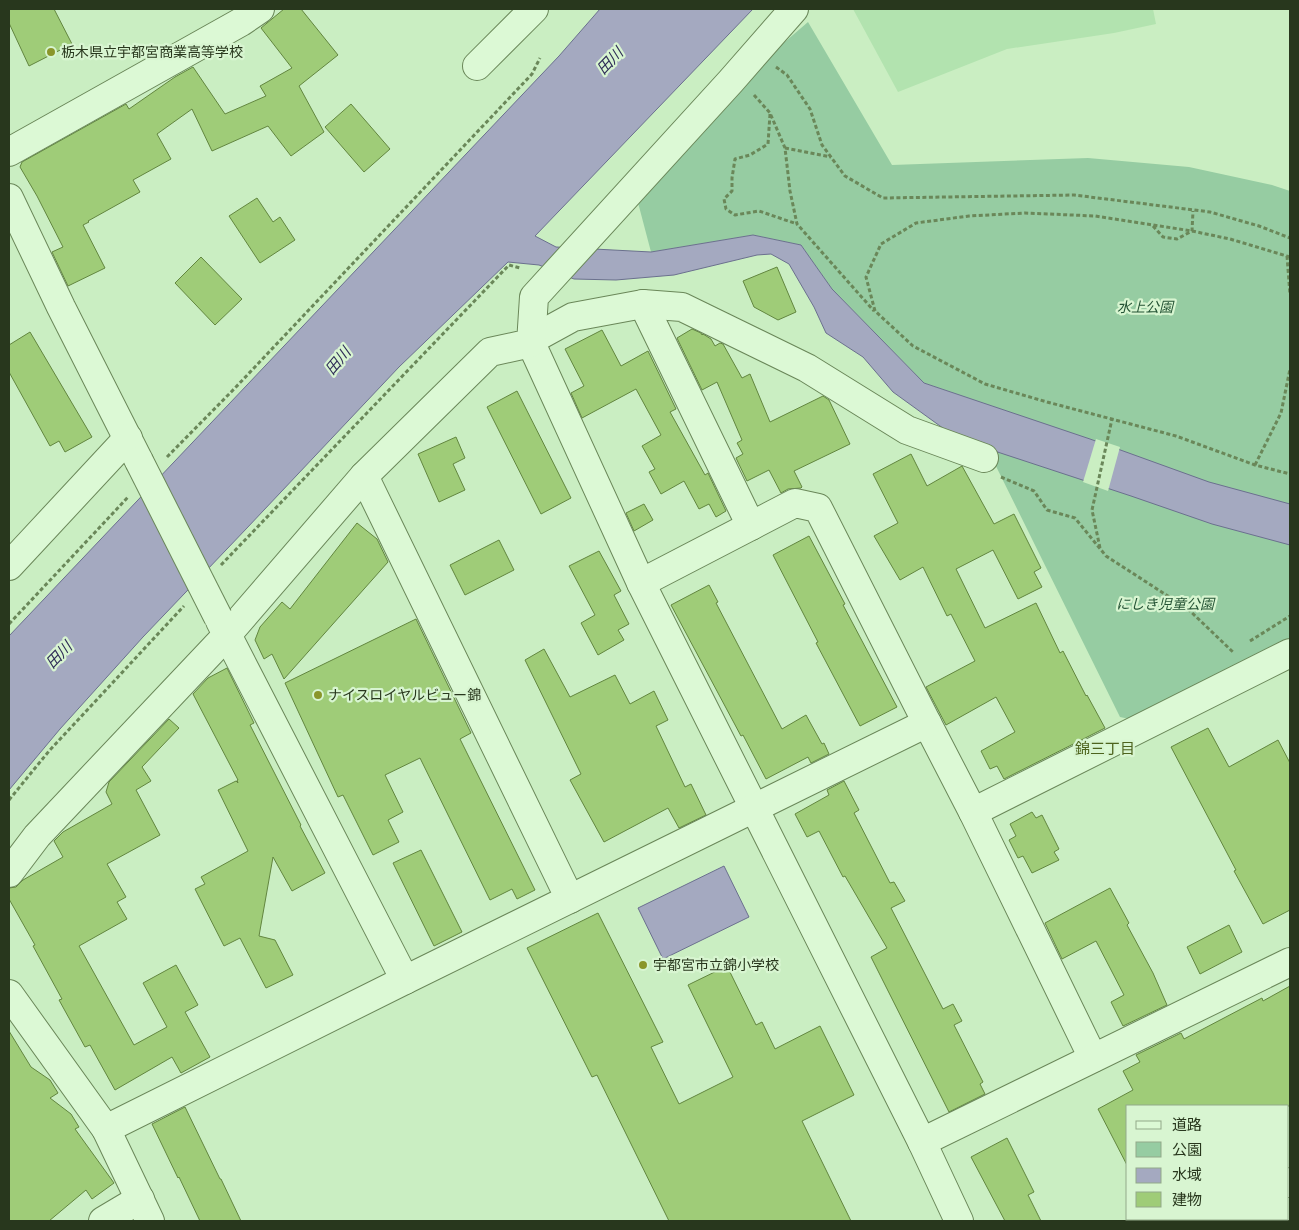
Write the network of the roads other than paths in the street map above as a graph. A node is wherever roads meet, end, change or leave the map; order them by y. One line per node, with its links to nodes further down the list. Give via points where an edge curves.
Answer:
1 (534, 9): 4 (street)
2 (794, 9): 8 (street, via 534,297)
3 (246, 13): 5 (street)
4 (477, 66)
5 (9, 152)
6 (9, 198): 9 (street, via 61,307)
7 (643, 304): 8 (street, via 573,317); 10 (street, via 682,307 807,368 908,430); 12 (street)
8 (531, 342): 11 (street, via 490,352); 14 (street)
9 (144, 453): 13 (street); 15 (street, bridge)
10 (984, 458)
11 (364, 476): 15 (street); 21 (street)
12 (752, 526): 14 (street); 17 (street, via 794,503 818,508)
13 (9, 566)
14 (641, 583): 18 (street)
15 (222, 626): 20 (street, via 37,836); 23 (street)
16 (1290, 653): 19 (street)
17 (927, 723): 18 (street); 19 (street)
18 (754, 808): 21 (street); 27 (street)
19 (973, 812): 25 (street)
20 (9, 873)
21 (570, 899): 23 (street)
22 (1290, 962): 25 (street)
23 (405, 980): 26 (street)
24 (9, 994): 26 (street)
25 (1094, 1058): 27 (street)
26 (106, 1130): 28 (street)
27 (922, 1142): 30 (street)
28 (145, 1210): 29 (street)
29 (103, 1221)
30 (959, 1221)

